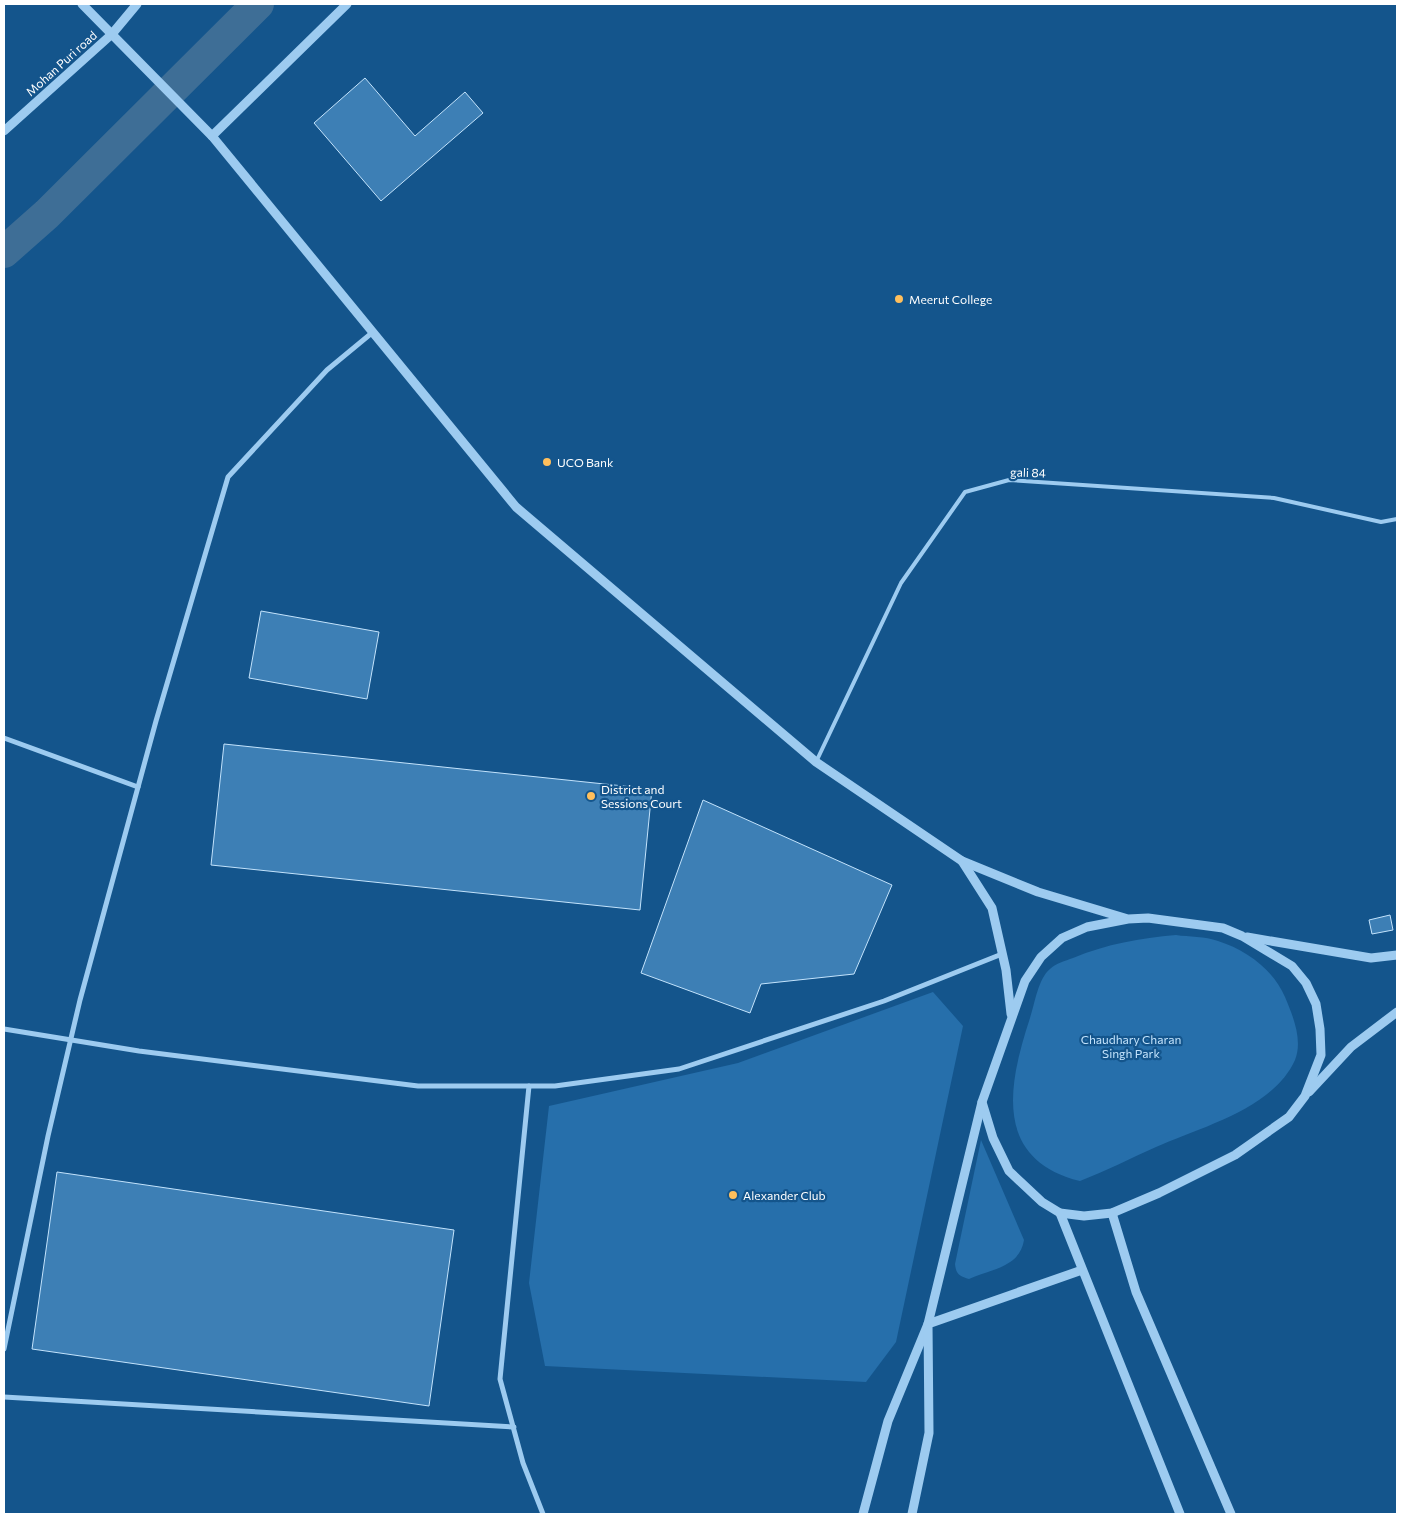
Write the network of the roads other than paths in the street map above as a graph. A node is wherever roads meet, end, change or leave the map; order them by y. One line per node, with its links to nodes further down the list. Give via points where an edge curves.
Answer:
1 (82, 4): 4 (street)
2 (138, 4): 4 (street, Mohan Puri road)
3 (347, 4): 6 (street)
4 (112, 34): 5 (street, Mohan Puri road); 6 (street)
5 (4, 131)
6 (212, 136): 7 (street)
7 (373, 332): 10 (street, via 516,507); 11 (street, via 327,370 228,478)
8 (1397, 519): 10 (lane, gali 84, via 1381,522 1274,498 1009,480 965,492 901,584)
9 (4, 738): 11 (street)
10 (816, 762): 12 (street)
11 (138, 787): 20 (street)
12 (962, 861): 13 (street, via 1038,892); 15 (street, via 992,908)
13 (1128, 919): 14 (street, via 1202,924); 18 (street, via 1087,927 1062,938 1041,957 1024,982)
14 (1242, 936): 16 (street, via 1371,958); 22 (street, via 1292,966 1306,983 1316,1004 1321,1055)
15 (1002, 954): 18 (street); 21 (street, via 884,1000 679,1069 555,1086)
16 (1397, 955)
17 (1397, 1012): 22 (street, via 1351,1047)
18 (1012, 1016): 23 (street)
19 (4, 1029): 20 (street)
20 (71, 1041): 21 (street, via 418,1086); 28 (street)
21 (530, 1086): 30 (street, via 511,1246 500,1379)
22 (1305, 1096): 25 (street, via 1289,1117 1235,1155 1201,1174)
23 (982, 1102): 24 (street, via 1008,1172 1042,1202); 27 (street)
24 (1060, 1213): 25 (street, via 1084,1216); 26 (street)
25 (1112, 1213): 35 (street, via 1136,1292)
26 (1082, 1270): 27 (street); 34 (street)
27 (928, 1324): 32 (street, via 888,1421); 33 (street, via 929,1432)
28 (4, 1348)
29 (4, 1397): 30 (street)
30 (514, 1427): 31 (street)
31 (543, 1514)
32 (863, 1514)
33 (912, 1514)
34 (1180, 1514)
35 (1231, 1514)

